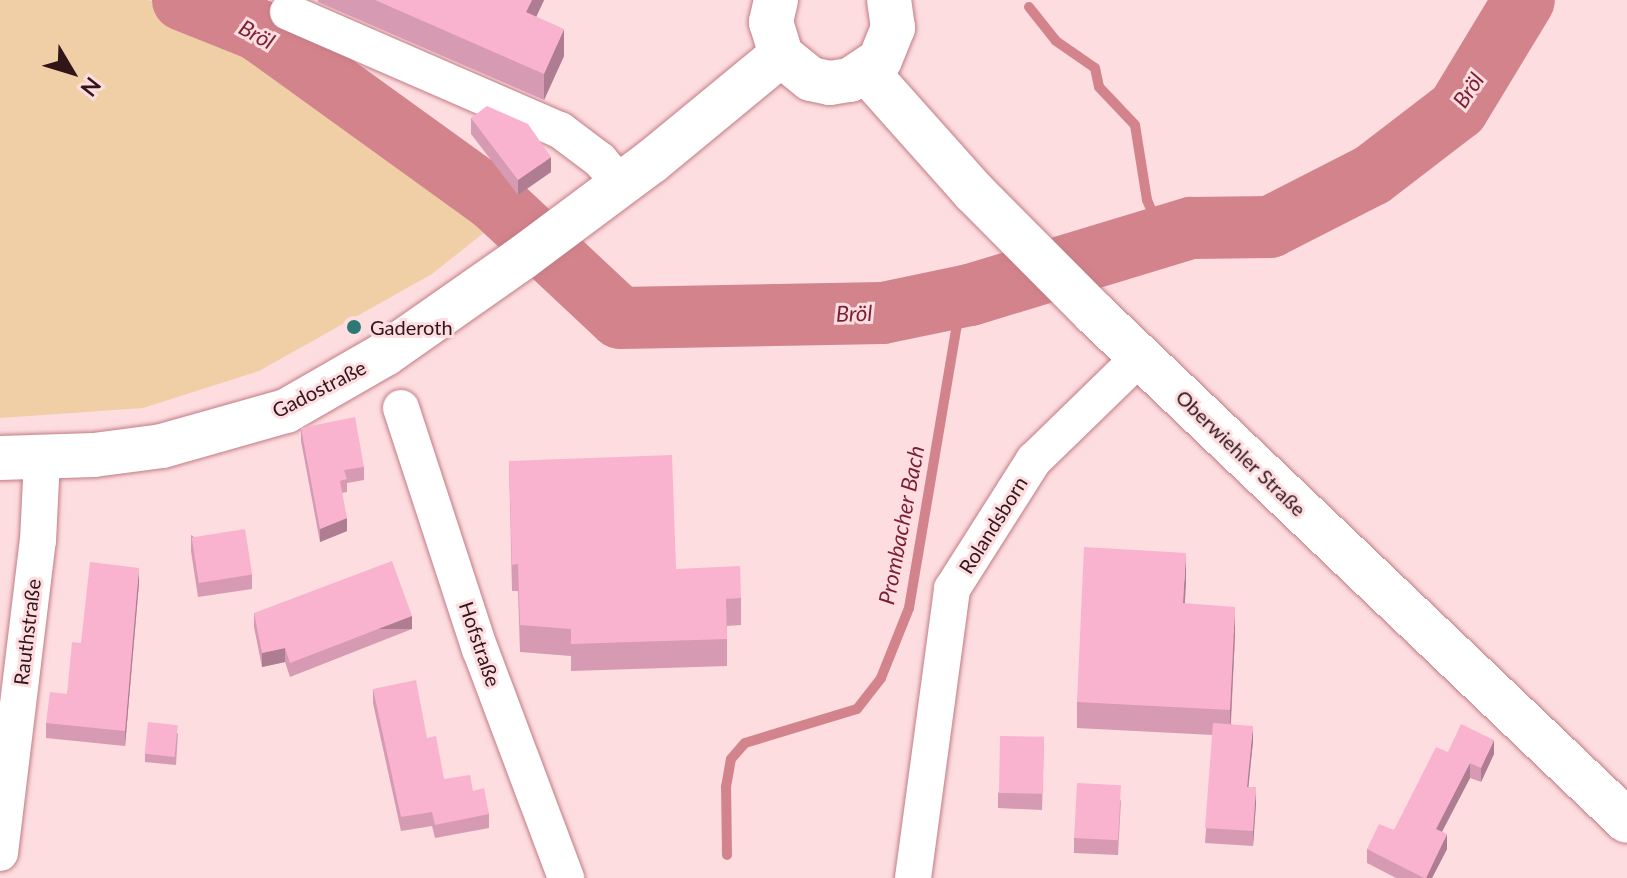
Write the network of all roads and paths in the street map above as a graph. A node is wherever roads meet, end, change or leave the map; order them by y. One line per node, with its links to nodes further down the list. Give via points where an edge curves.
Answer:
1 (776, 0): 4 (main road, via 771,22)
2 (889, 0): 5 (main road, via 889,45)
3 (288, 12): 6 (street, via 560,130 600,160)
4 (781, 55): 5 (main road, via 803,74 830,83); 6 (main road, Gadostraße)
5 (867, 72): 7 (main road, Oberwiehler Straße, via 974,192)
6 (604, 194): 9 (main road, Gadostraße, via 385,354 286,411 162,446)
7 (1140, 357): 10 (main road, Oberwiehler Straße); 13 (street, Rolandsborn, via 1034,460 952,589)
8 (401, 408): 12 (street, Hofstraße, via 480,649)
9 (21, 458): 11 (street, Rauthstraße, via 38,541)
10 (1627, 821)
11 (0, 853)
12 (566, 878)
13 (913, 878)

